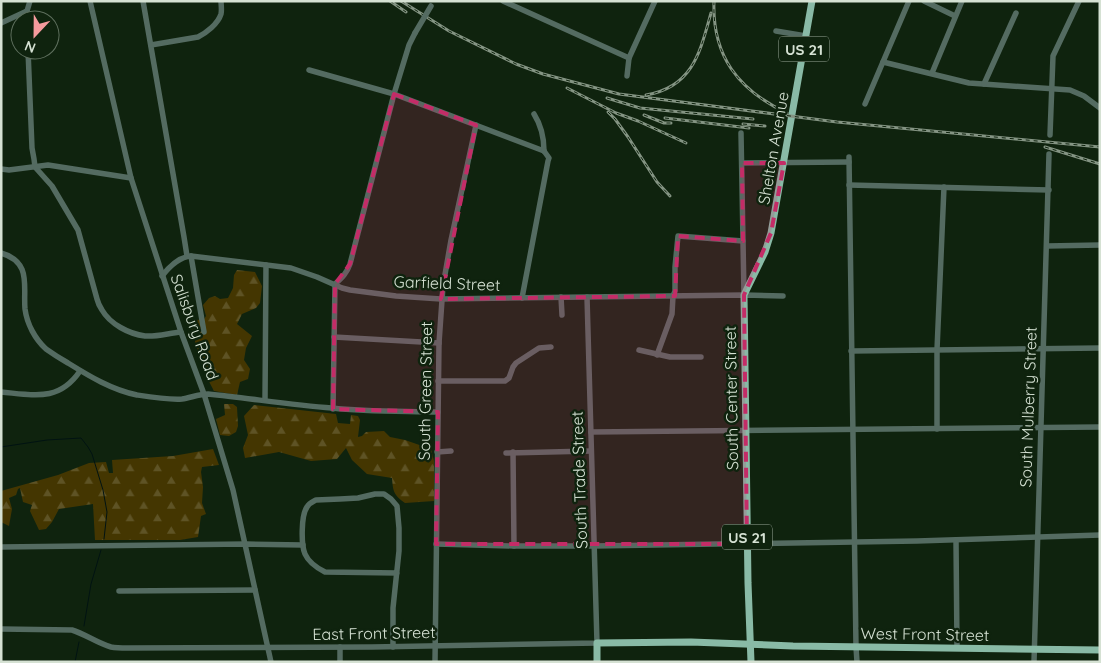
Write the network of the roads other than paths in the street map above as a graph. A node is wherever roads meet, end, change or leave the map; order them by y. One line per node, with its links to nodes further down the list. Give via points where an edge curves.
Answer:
1 (90, 1): 38 (street, Salisbury Road)
2 (143, 1): 16 (street)
3 (221, 1): 16 (street, via 218,20 203,34)
4 (503, 1): 17 (street)
5 (655, 1): 17 (street)
6 (812, 1): 15 (main road, Shelton Avenue / US 21)
7 (909, 1): 19 (street)
8 (924, 1): 13 (street)
9 (962, 1): 13 (street)
10 (1079, 1): 24 (street, via 1053,56)
11 (433, 4): 25 (street, bridge, via 414,33)
12 (1016, 13): 23 (street)
13 (956, 16): 21 (street)
14 (776, 31): 15 (street)
15 (806, 36): 34 (main road, Shelton Avenue / US 21)
16 (151, 45): 46 (street)
17 (629, 58): 22 (street)
18 (28, 60): 36 (street)
19 (883, 62): 21 (street); 26 (street)
20 (309, 70): 25 (street)
21 (932, 74): 23 (street)
22 (627, 76)
23 (984, 84): 24 (street)
24 (1052, 88): 27 (street, via 1070,90); 31 (street)
25 (394, 94): 29 (street); 49 (street, via 350,264 342,279)
26 (865, 104)
27 (1100, 108)
28 (534, 114): 32 (street, via 542,133)
29 (476, 125): 32 (street); 56 (street, South Green Street)
30 (741, 133): 35 (street, South Center Street)
31 (1050, 135)
32 (544, 151): 55 (street, via 548,168)
33 (1049, 154): 41 (street, South Mulberry Street)
34 (784, 162): 35 (street); 39 (street, via 849,159); 50 (main road, Shelton Avenue / US 21, via 771,233)
35 (742, 163): 42 (street, South Center Street)
36 (35, 166): 37 (street); 38 (street, via 61,166); 58 (street, via 52,186 78,230 97,299 109,319 145,336)
37 (1, 169)
38 (131, 178): 48 (street, Salisbury Road)
39 (849, 185): 40 (street); 67 (street)
40 (944, 187): 41 (street); 66 (street)
41 (1048, 190): 44 (street, South Mulberry Street)
42 (743, 241): 50 (street, South Center Street); 51 (street, via 678,236)
43 (1100, 245): 44 (street)
44 (1047, 246): 64 (street, South Mulberry Street)
45 (1, 253): 70 (street, via 13,258 25,277 26,316 38,340 47,350)
46 (189, 256): 47 (street, Garfield Street); 48 (street); 59 (street)
47 (266, 265): 49 (street, Garfield Street, via 299,270); 74 (street)
48 (162, 276): 58 (street, Salisbury Road)
49 (335, 284): 56 (street, Garfield Street, via 350,290); 60 (street)
50 (744, 295): 51 (street, Garfield Street); 52 (street, Garfield Street); 81 (main road, South Center Street / US 21)
51 (672, 296): 54 (street, Garfield Street); 68 (street, via 672,314)
52 (783, 296)
53 (561, 297): 54 (street, Garfield Street); 55 (street, Garfield Street); 57 (street)
54 (587, 297): 82 (street, South Trade Street)
55 (522, 298): 56 (street, Garfield Street)
56 (441, 299): 61 (street, South Green Street)
57 (562, 315)
58 (180, 332): 73 (street, Salisbury Road)
59 (204, 332)
60 (334, 337): 61 (street); 75 (street)
61 (439, 343): 71 (street, South Green Street)
62 (551, 347): 71 (street, via 539,348 516,363 508,380)
63 (1100, 348): 64 (street)
64 (1043, 349): 66 (street); 77 (street, South Mulberry Street)
65 (639, 350): 68 (street)
66 (937, 350): 67 (street); 79 (street)
67 (851, 351): 80 (street)
68 (657, 355): 69 (street)
69 (701, 357)
70 (80, 371): 72 (street, via 65,388 55,392 30,395); 73 (street, via 136,395 180,399)
71 (438, 381): 76 (street, South Green Street)
72 (1, 392)
73 (204, 394): 74 (street); 92 (street, Salisbury Road)
74 (265, 400): 75 (street)
75 (333, 409): 76 (street)
76 (438, 412): 85 (street, South Green Street)
77 (1041, 427): 78 (street); 79 (street); 89 (street, South Mulberry Street)
78 (1100, 427)
79 (938, 429): 80 (street)
80 (852, 430): 81 (street); 91 (street)
81 (746, 431): 82 (street); 94 (main road, South Center Street / US 21)
82 (591, 432): 84 (street, South Trade Street)
83 (451, 451): 85 (street)
84 (591, 451): 86 (street); 97 (street, South Trade Street)
85 (437, 452): 93 (street, South Green Street)
86 (513, 452): 87 (street); 96 (street)
87 (506, 453)
88 (1100, 535): 89 (street)
89 (1037, 538): 90 (street); 111 (street, South Mulberry Street)
90 (956, 540): 91 (street); 110 (street)
91 (854, 542): 94 (street); 108 (street)
92 (246, 544): 95 (street); 98 (street); 100 (street, Salisbury Road)
93 (436, 544): 96 (street); 106 (street, South Green Street)
94 (747, 544): 97 (street); 104 (main road, South Center Street / US 21)
95 (303, 545): 99 (street, via 310,562 326,572); 99 (street, via 304,514 310,503 384,494 396,506 399,528)
96 (514, 546): 97 (street)
97 (594, 546): 103 (street, South Trade Street)
98 (1, 547)
99 (396, 573): 105 (street)
100 (255, 590): 101 (street); 109 (street, Salisbury Road)
101 (119, 591)
102 (1, 629): 109 (street, East Front Street, via 72,630 112,648)
103 (597, 643): 104 (main road, East Front Street); 106 (street, East Front Street); 116 (main road, South Trade Street)
104 (751, 644): 108 (main road, West Front Street); 117 (main road, South Center Street)
105 (393, 646): 106 (street, East Front Street); 107 (street, East Front Street)
106 (435, 646): 115 (street, South Green Street)
107 (340, 647): 109 (street, East Front Street); 114 (street)
108 (856, 647): 110 (main road, West Front Street); 118 (street)
109 (268, 648): 113 (street, Salisbury Road)
110 (957, 648): 111 (main road, West Front Street)
111 (1035, 650): 112 (main road, West Front Street); 119 (street, South Mulberry Street)
112 (1100, 650)
113 (271, 662)
114 (340, 662)
115 (435, 662)
116 (597, 662)
117 (751, 662)
118 (857, 662)
119 (1034, 662)

